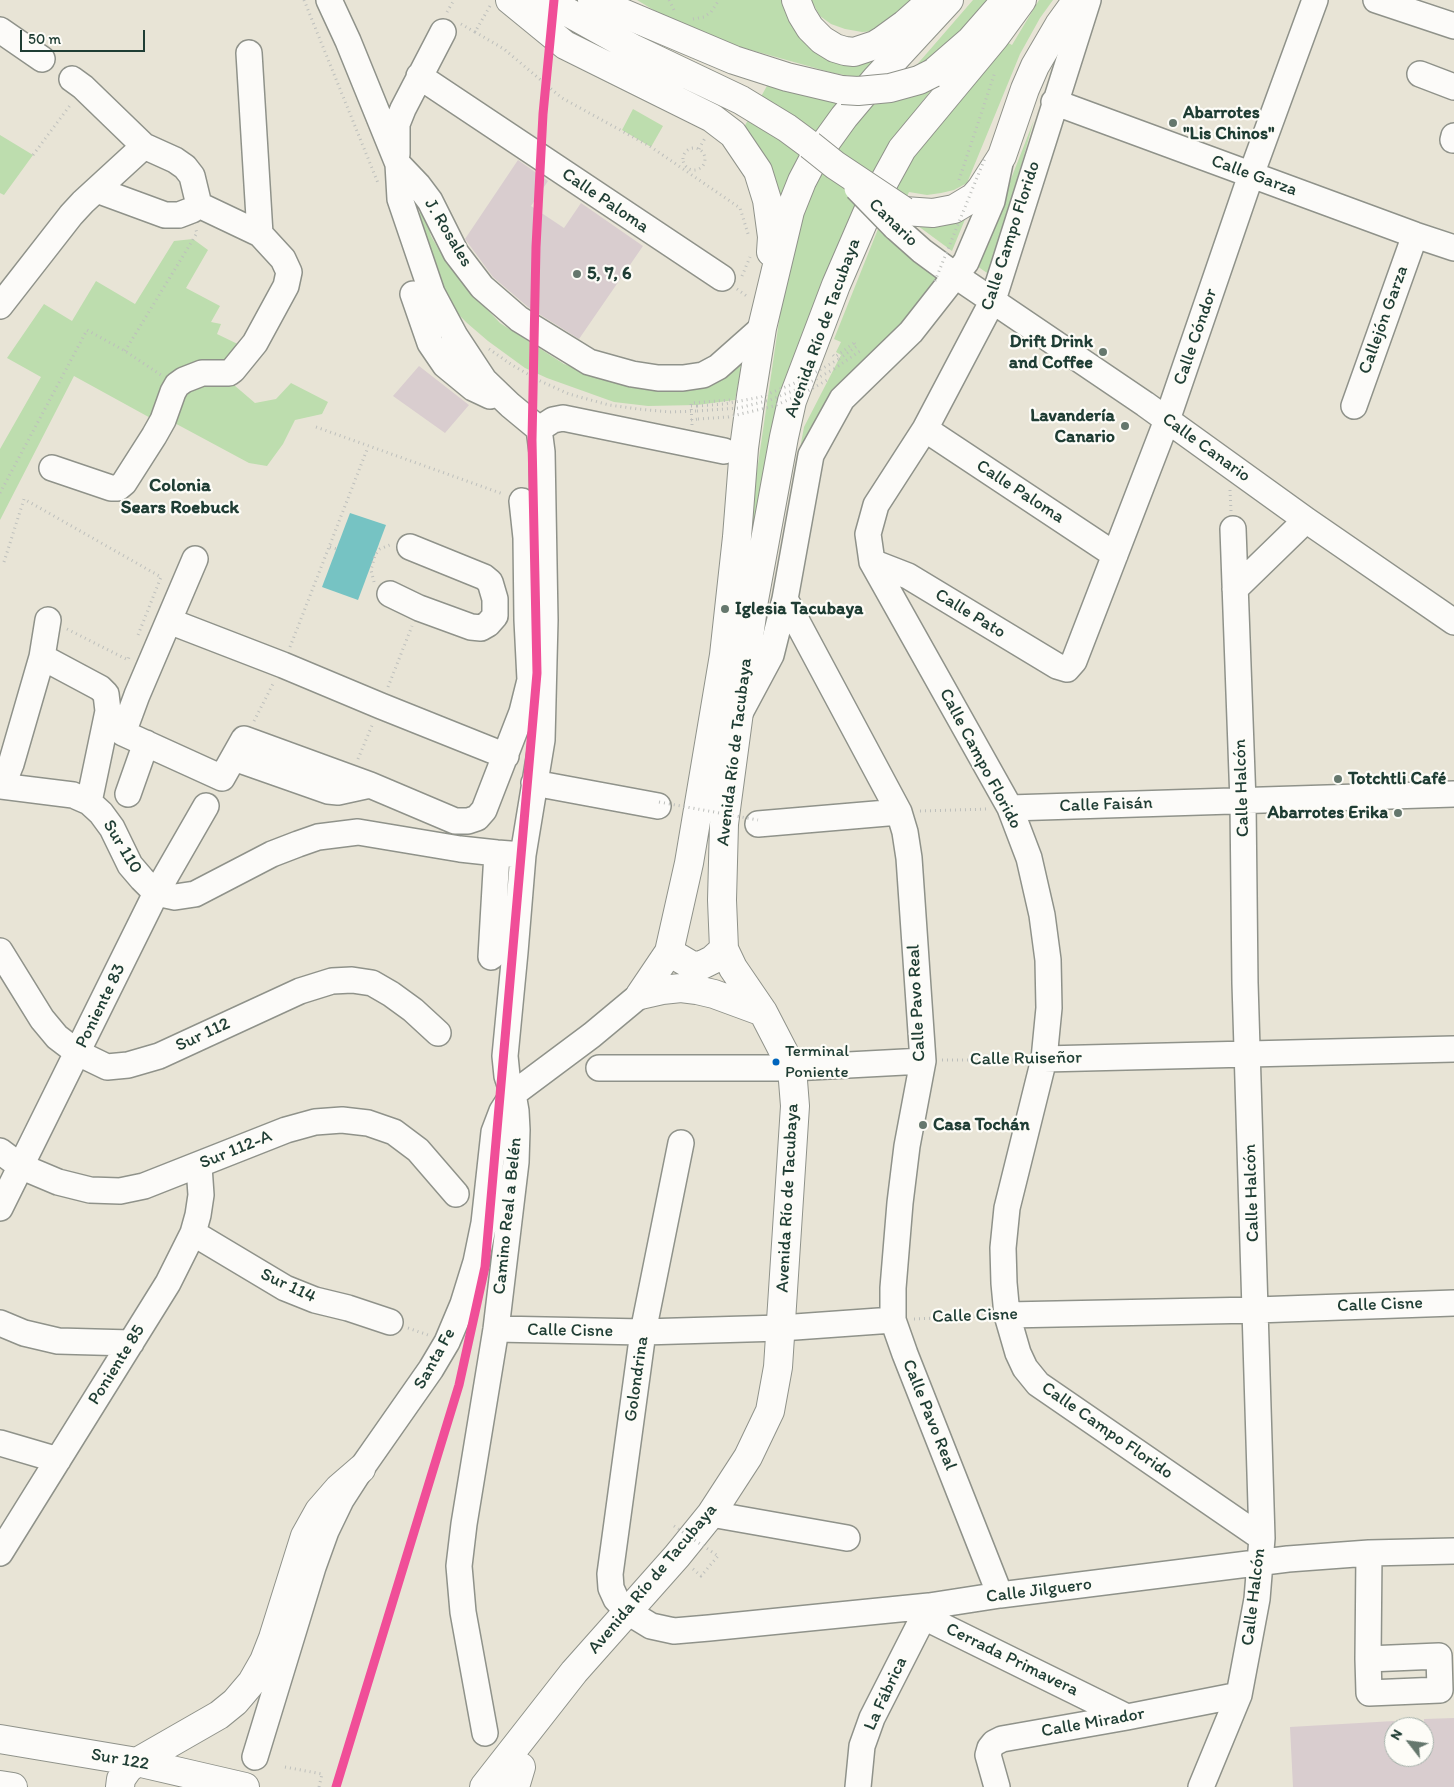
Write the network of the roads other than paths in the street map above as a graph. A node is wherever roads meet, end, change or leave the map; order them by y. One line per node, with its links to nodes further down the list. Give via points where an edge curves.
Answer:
1 (329, 0): 28 (street)
2 (510, 0): 41 (main road, via 565,45 712,118 733,134 758,171 767,200 772,237)
3 (546, 0): 32 (main road, bridge, via 634,49 742,100 810,145)
4 (592, 0): 17 (main road)
5 (606, 0): 17 (main road)
6 (796, 0): 7 (main road, via 810,28 822,40 834,48 854,52 883,40)
7 (932, 0)
8 (949, 0): 41 (main road, Avenida Río de Tacubaya, via 844,117 814,160 790,211)
9 (1006, 0): 17 (main road, bridge, via 971,40 933,73 890,88 866,90 842,90 812,84 743,63)
10 (1022, 0): 66 (main road, Avenida Río de Tacubaya, via 902,149 868,211 836,285 792,401 754,600)
11 (1077, 0): 27 (main road, via 1035,66)
12 (1088, 0): 25 (street, Calle Campo Florido)
13 (1315, 0): 29 (street, Calle Cóndor)
14 (1376, 0): 16 (street)
15 (449, 24): 22 (street)
16 (1454, 26)
17 (654, 27)
18 (0, 30): 20 (street)
19 (249, 53): 33 (street)
20 (42, 59)
21 (1420, 74): 24 (street)
22 (419, 76): 28 (street, via 397,124); 37 (street, Calle Paloma)
23 (78, 83): 26 (street)
24 (1454, 87)
25 (1054, 102): 29 (street, Calle Garza); 39 (street, Calle Campo Florido)
26 (144, 146): 30 (street); 31 (street, via 185,167 192,176)
27 (993, 157): 32 (main road, via 996,168 982,189 965,203 954,209); 36 (street, via 992,201 966,262)
28 (398, 164): 41 (street, J. Rosales, via 430,201 456,254 482,287 519,319 589,362 658,378 703,375 718,366); 42 (street, via 400,199 432,293 484,380)
29 (1251, 175): 34 (street, Calle Garza); 44 (street, Calle Cóndor)
30 (98, 190): 31 (street, via 166,215); 40 (street, via 71,215)
31 (195, 208): 33 (street)
32 (900, 219): 36 (street, Canario)
33 (260, 234): 48 (street, via 283,259 289,272 286,286 239,363 228,373 202,373 177,385 163,420 118,488)
34 (1415, 235): 35 (street, Calle Garza); 43 (street, Callejón Garza)
35 (1454, 248)
36 (946, 278): 39 (street, Calle Canario); 58 (street, via 911,332 842,399 812,455)
37 (729, 283)
38 (413, 294): 42 (street, via 430,344 445,365 473,388)
39 (992, 300): 44 (street, Calle Canario); 46 (street, Calle Campo Florido)
40 (0, 306)
41 (766, 312): 85 (main road, Avenida Río de Tacubaya, via 744,448 724,655 690,854)
42 (510, 405): 45 (street)
43 (1354, 406)
44 (1167, 420): 50 (street, Calle Canario); 53 (street, Calle Cóndor)
45 (539, 429): 47 (street, via 563,418); 61 (street, Camino Real a Belén, via 542,452)
46 (925, 429): 53 (street, Calle Paloma); 55 (street, Calle Campo Florido, via 876,506 868,534)
47 (724, 451)
48 (52, 468)
49 (522, 501): 61 (street)
50 (1306, 520): 56 (street); 63 (street, Calle Canario)
51 (1233, 529): 56 (street, Calle Halcón)
52 (410, 547): 59 (street, via 484,577 490,582)
53 (1115, 554): 65 (street, Calle Cóndor, via 1074,662)
54 (196, 559): 62 (street)
55 (872, 562): 65 (street, Calle Pato, via 908,576); 77 (street, Calle Campo Florido)
56 (1235, 589): 74 (street, Calle Halcón)
57 (390, 594): 59 (street, via 471,627 481,628)
58 (786, 600): 66 (street, via 770,655); 78 (street, Calle Pavo Real)
59 (495, 616): 61 (street)
60 (48, 620): 64 (street)
61 (536, 620): 68 (street, via 530,680); 69 (street, Camino Real a Belén, via 542,740)
62 (170, 621): 67 (street, via 123,733); 68 (street)
63 (1454, 622)
64 (42, 657): 70 (street, via 11,764); 73 (street, via 106,694 108,711)
65 (1067, 669)
66 (738, 716): 83 (main road, Avenida Río de Tacubaya, via 724,824)
67 (146, 743): 68 (street, via 222,778 239,749 328,791 338,792 360,781 455,821 468,822 484,810); 71 (street)
68 (506, 756)
69 (534, 783): 75 (street); 81 (street, Camino Real a Belén)
70 (1, 786): 73 (street, Sur 110, via 73,795)
71 (128, 794)
72 (1454, 794): 74 (street, Calle Faisán)
73 (88, 802): 82 (street, Sur 110, via 101,812 112,828 130,866)
74 (1243, 802): 77 (street, Calle Faisán); 92 (street, Calle Halcón)
75 (659, 804)
76 (206, 806): 82 (street, Poniente 83)
77 (1010, 808): 93 (street, Calle Campo Florido, via 1029,858 1042,915 1048,960)
78 (899, 812): 79 (street); 94 (street, Calle Pavo Real, via 909,858)
79 (758, 822)
80 (497, 854): 81 (street); 82 (street, via 358,832 318,837 298,844 195,894 175,897); 86 (street)
81 (523, 855): 97 (street, Camino Real a Belén, via 505,1056)
82 (156, 893): 91 (street, Poniente 83)
83 (724, 949): 85 (main road, via 700,966 691,965); 88 (main road, Avenida Río de Tacubaya)
84 (0, 951): 91 (street, Sur 112, via 42,1019 57,1037)
85 (669, 952): 87 (main road, Avenida Río de Tacubaya)
86 (492, 957)
87 (640, 995): 88 (main road, via 681,988 697,990); 97 (street, Santa Fe)
88 (763, 1012): 96 (main road, Avenida Río de Tacubaya)
89 (438, 1033): 91 (street, Sur 112, via 413,1010 372,983 332,980 300,990 159,1056 128,1065 107,1067)
90 (1454, 1049): 92 (street, Calle Ruiseñor)
91 (78, 1052): 100 (street, Poniente 83)
92 (1248, 1055): 93 (street, Calle Ruiseñor); 106 (street, Calle Halcón)
93 (1044, 1059): 107 (street, Calle Campo Florido, via 1007,1208 1004,1284)
94 (922, 1061): 96 (street); 108 (street, Calle Pavo Real, via 900,1203)
95 (599, 1068): 96 (street)
96 (792, 1068): 111 (main road, Avenida Río de Tacubaya, via 795,1106)
97 (513, 1094): 112 (street, Camino Real a Belén, via 516,1162); 117 (street, Santa Fe, via 494,1132 484,1223 463,1304 447,1342 412,1399)
98 (682, 1143): 113 (street, Golondrina)
99 (0, 1151): 100 (street, Sur 112-A)
100 (20, 1166): 101 (street, Sur 112-A, via 58,1182 90,1190 120,1191); 103 (street, Poniente 83)
101 (199, 1166): 102 (street, Sur 112-A, via 286,1130 316,1122 342,1120 368,1123 394,1132 418,1150); 104 (street, Poniente 85, via 201,1195)
102 (456, 1194)
103 (0, 1208)
104 (193, 1233): 109 (street, Sur 114, via 285,1288); 114 (street, Poniente 85, via 168,1283)
105 (1454, 1302): 106 (street, Calle Cisne)
106 (1256, 1310): 107 (street, Calle Cisne); 120 (street, Calle Halcón)
107 (1007, 1315): 120 (street, Calle Campo Florido, via 1024,1368 1038,1384)
108 (893, 1320): 111 (street, Calle Cisne); 125 (street, Calle Pavo Real)
109 (390, 1322)
110 (0, 1323): 114 (street, via 58,1341)
111 (780, 1328): 113 (street, Calle Cisne); 118 (main road, Avenida Río de Tacubaya, via 778,1366 770,1411 748,1458)
112 (496, 1329): 113 (street, Calle Cisne); 131 (street, Camino Real a Belén, via 459,1566 463,1612)
113 (643, 1332): 127 (street, Golondrina, via 610,1574 616,1599)
114 (131, 1343): 116 (street, Poniente 85)
115 (0, 1443): 116 (street)
116 (58, 1460): 122 (street, Poniente 85)
117 (361, 1468): 133 (street, Santa Fe, via 326,1531); 134 (main road, via 319,1511 306,1536 273,1638 252,1682 219,1715)
118 (711, 1514): 119 (street); 127 (main road, Avenida Río de Tacubaya)
119 (847, 1538)
120 (1262, 1538): 124 (street, Calle Halcón)
121 (1454, 1551): 123 (street, Calle Jilguero)
122 (0, 1553)
123 (1368, 1554): 124 (street, Calle Jilguero); 128 (street)
124 (1261, 1563): 125 (street, Calle Jilguero); 129 (street, Calle Halcón)
125 (1000, 1595): 126 (street, Calle Jilguero)
126 (927, 1611): 127 (street, Calle Jilguero, via 674,1631 652,1626); 130 (street, Cerrada Primavera); 141 (street, La Fábrica, via 872,1718 862,1746)
127 (628, 1612): 135 (main road, via 605,1654); 140 (main road, Avenida Río de Tacubaya, via 574,1672)
128 (1368, 1659)
129 (1239, 1695): 130 (street, Calle Mirador); 143 (street, Calle Halcón)
130 (1127, 1717): 142 (street, Calle Mirador, via 994,1743 988,1755)
131 (485, 1733)
132 (0, 1740): 134 (main road, Sur 122)
133 (255, 1757)
134 (137, 1762): 137 (main road, Sur 122); 139 (main road, via 123,1774)
135 (514, 1780)
136 (0, 1785): 138 (main road)
137 (242, 1786)
138 (13, 1787)
139 (120, 1787)
140 (484, 1787)
141 (858, 1787)
142 (998, 1787)
143 (1201, 1787)

